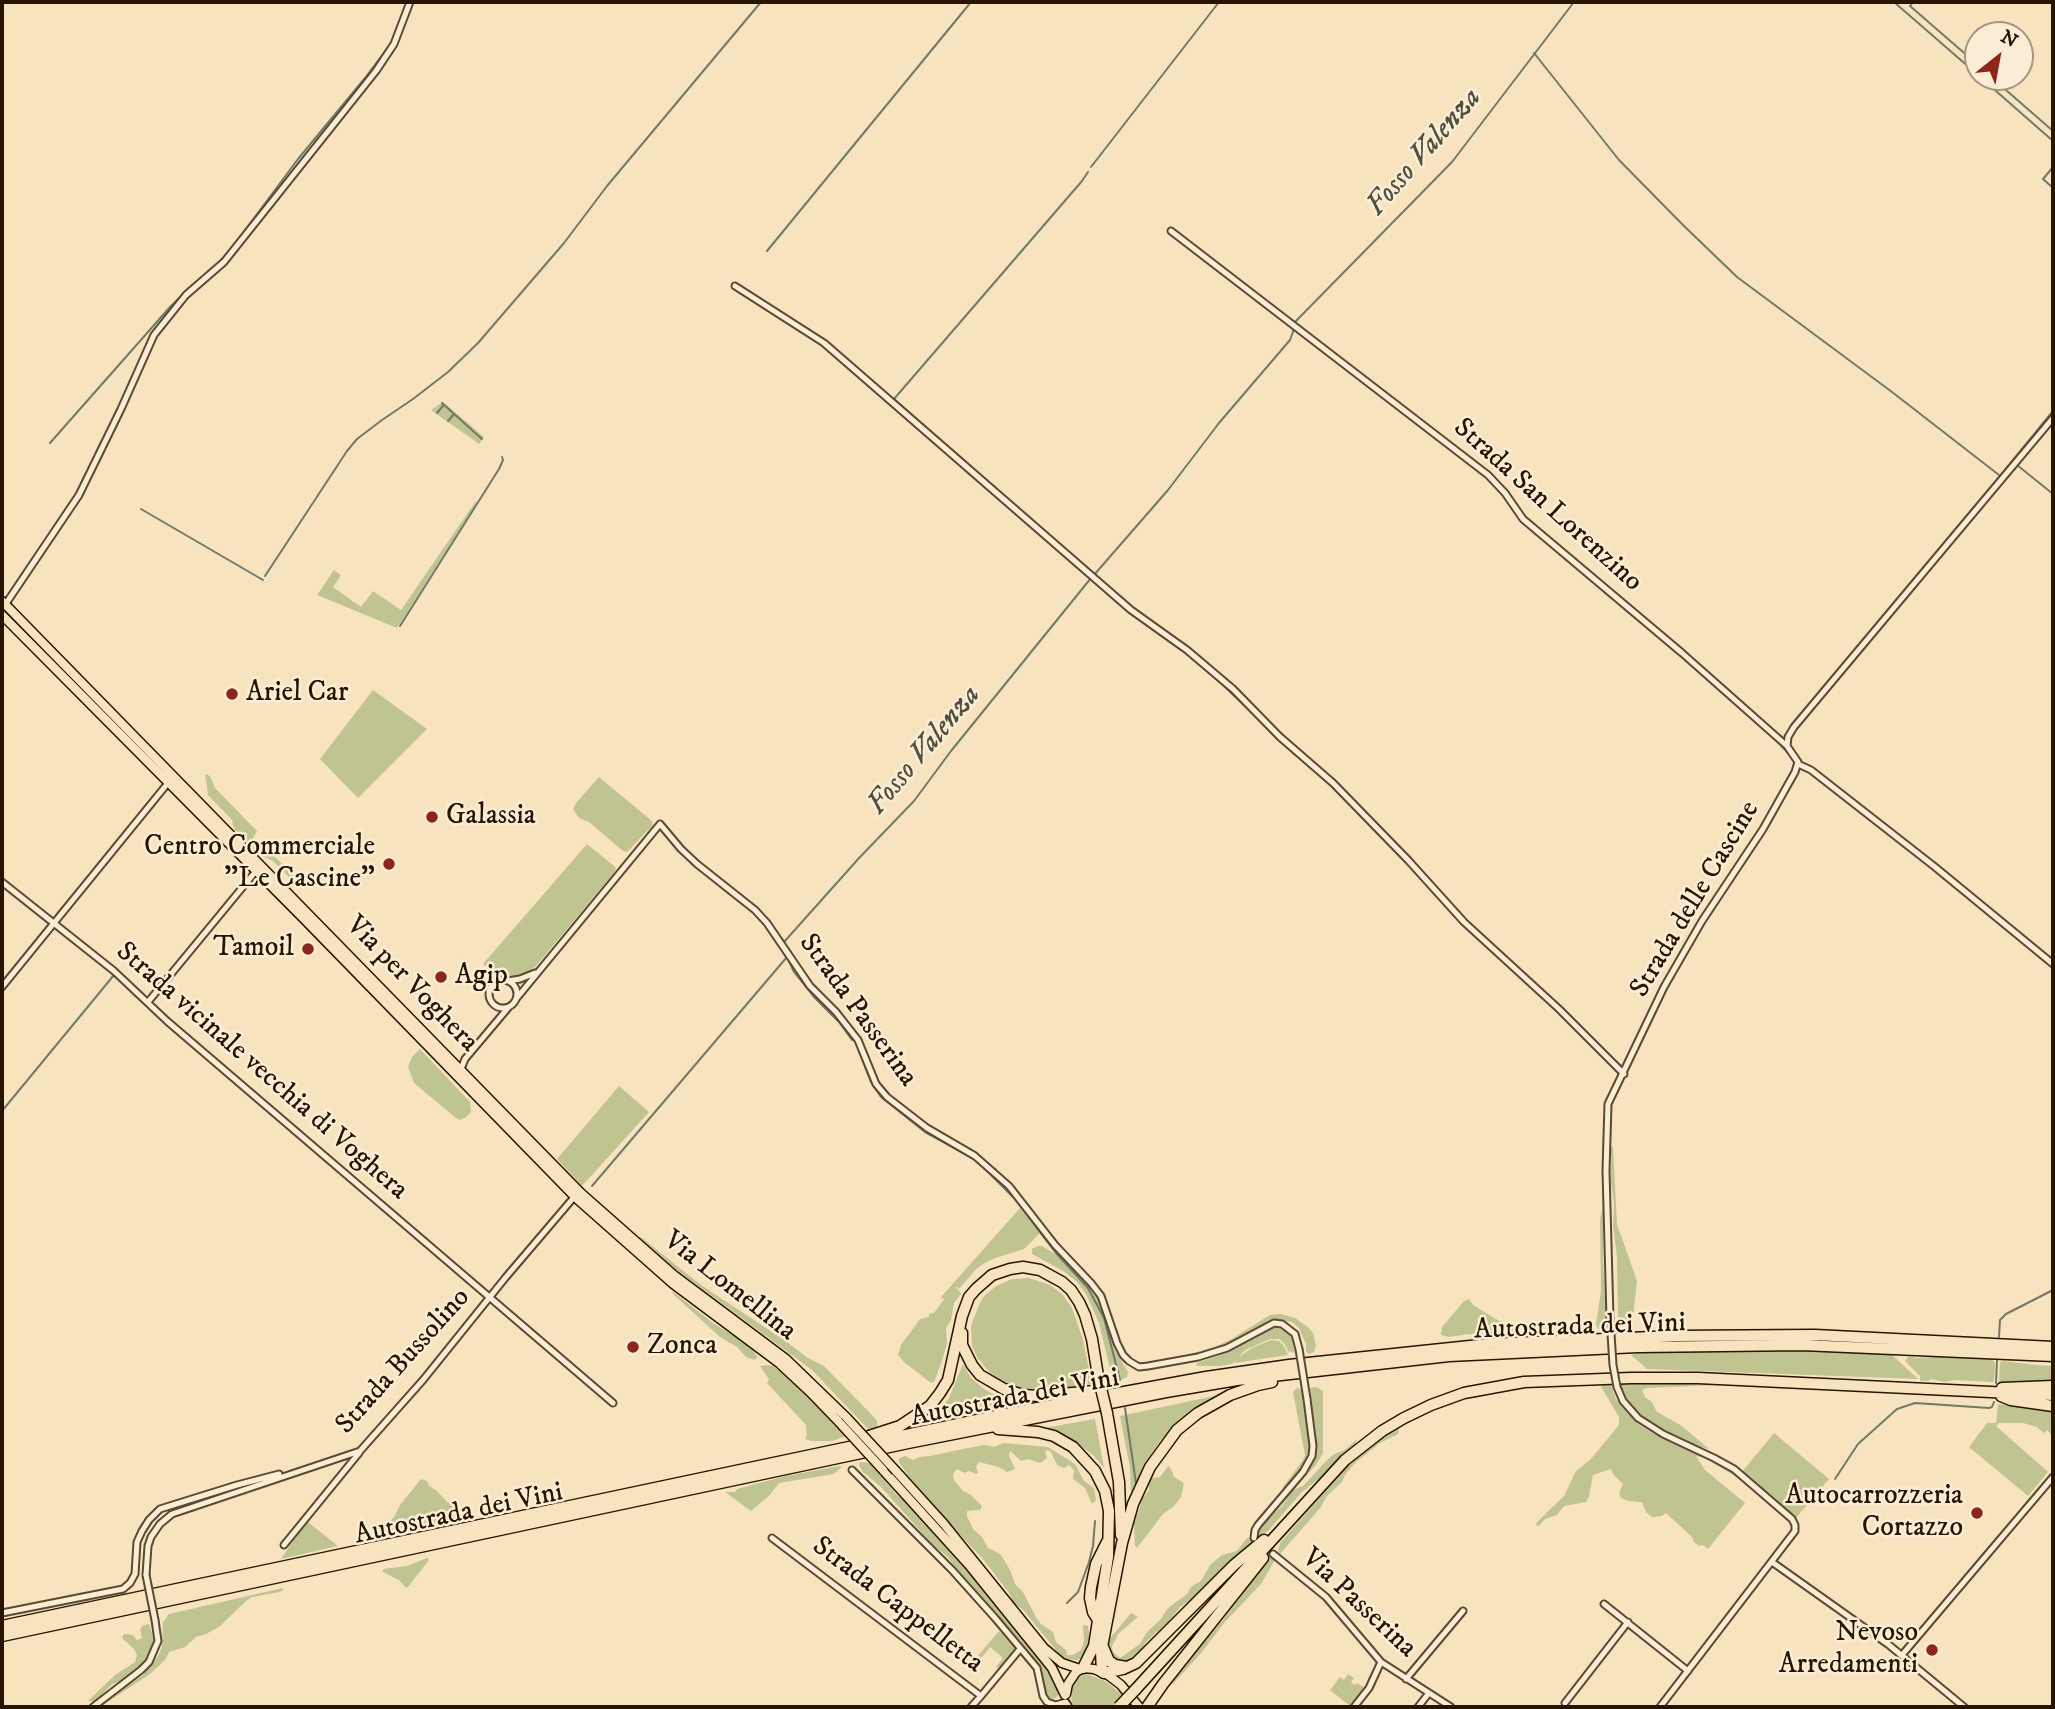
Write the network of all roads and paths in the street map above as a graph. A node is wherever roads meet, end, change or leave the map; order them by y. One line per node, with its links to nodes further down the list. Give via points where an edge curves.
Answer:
1 (410, 2): 5 (street, via 395,42 376,71 224,262 186,295 154,335 79,495)
2 (1171, 231): 7 (street, Strada San Lorenzino, via 1488,475 1523,519)
3 (735, 286): 21 (street, via 824,343 1122,601 1233,689 1333,783 1464,922)
4 (2053, 418): 7 (street, via 1794,727)
5 (4, 603): 20 (main road, Via per Voghera)
6 (2, 615): 9 (main road, Via per Voghera)
7 (1787, 746): 8 (street)
8 (1798, 764): 13 (street, via 1935,867); 21 (street, Strada delle Cascine, via 1764,827 1675,966)
9 (168, 783): 10 (main road, Via per Voghera); 12 (street)
10 (256, 871): 18 (street); 22 (main road, Via per Voghera)
11 (2, 883): 12 (street, Strada vicinale vecchia di Voghera)
12 (53, 924): 16 (street); 18 (street, Strada vicinale vecchia di Voghera)
13 (2053, 964)
14 (538, 971): 15 (street); 17 (street); 44 (street, Strada Passerina, bridge, via 660,824 697,864 767,923 810,986 858,1040 876,1084 887,1097 926,1128 975,1156 1009,1186 1101,1297 1117,1343 1129,1361 1139,1367 1198,1357 1275,1323 1295,1334 1312,1456 1258,1525)
15 (508, 981): 17 (street, via 516,990); 19 (street, via 494,983 489,995 495,1006)
16 (2, 987)
17 (516, 999): 19 (street)
18 (148, 1002): 23 (street, Strada vicinale vecchia di Voghera)
19 (510, 1006): 20 (street)
20 (461, 1069): 22 (main road, Via per Voghera)
21 (1624, 1074): 50 (street, Strada delle Cascine, bridge, via 1608,1104 1606,1123 1608,1269 1616,1387 1638,1418 1734,1469 1792,1519 1795,1531)
22 (578, 1196): 23 (street, Strada Bussolino); 34 (main road, Via Lomellina, via 786,1359)
23 (491, 1296): 32 (street, Strada vicinale vecchia di Voghera); 36 (street, Strada Bussolino)
24 (962, 1316): 28 (highway, via 962,1345 980,1375 1023,1395 1077,1394); 37 (highway, via 948,1380 930,1406 900,1426); 41 (highway, bridge, via 969,1297 992,1275 1023,1267 1062,1282 1079,1302 1107,1413 1119,1482)
25 (2053, 1347): 28 (highway, Autostrada dei Vini, via 1815,1335 1675,1336 1489,1344)
26 (1449, 1356): 27 (highway, Autostrada dei Vini, via 1752,1345); 35 (highway, Autostrada dei Vini, via 1237,1380); 46 (highway, via 1258,1385 1198,1413 1177,1430 1150,1467)
27 (2053, 1356)
28 (1206, 1377): 37 (highway, Autostrada dei Vini)
29 (2053, 1386): 30 (highway, via 2001,1388)
30 (1991, 1393): 31 (highway); 33 (highway); 45 (highway, via 1698,1378 1551,1380 1492,1387 1440,1401 1382,1431 1345,1460)
31 (2053, 1395)
32 (613, 1403)
33 (2053, 1406)
34 (843, 1420): 63 (main road, bridge, via 944,1524 1044,1648 1062,1663); 70 (main road, bridge, via 1052,1668)
35 (908, 1443): 43 (highway, via 998,1429 1054,1436 1073,1447 1095,1471 1105,1491); 57 (highway, Autostrada dei Vini)
36 (360, 1451): 39 (street, Strada Bussolino); 47 (street)
37 (809, 1455): 56 (highway, Autostrada dei Vini)
38 (852, 1470): 59 (street, via 952,1570)
39 (293, 1472): 53 (street, via 160,1510 142,1531 135,1574 123,1589); 71 (street, Strada Bussolino, bridge, via 172,1514 160,1524 148,1546 146,1575 158,1641 149,1662)
40 (2053, 1477): 60 (street)
41 (1119, 1511): 46 (highway); 49 (highway)
42 (772, 1538): 68 (street, Strada Cappelletta)
43 (1109, 1538): 49 (highway); 54 (highway, via 1091,1587)
44 (1254, 1538)
45 (1273, 1538): 62 (highway, via 1234,1565); 73 (highway, bridge); 75 (highway, via 1274,1545)
46 (1122, 1543): 58 (highway)
47 (284, 1545)
48 (1273, 1554): 61 (street, Via Passerina, via 1326,1597)
49 (1108, 1556): 54 (highway)
50 (1772, 1562): 60 (street); 64 (street)
51 (1604, 1604): 55 (street)
52 (1463, 1611): 66 (street)
53 (2, 1613)
54 (1098, 1620): 63 (highway, via 1094,1646)
55 (1628, 1622): 64 (street); 69 (street)
56 (2, 1626)
57 (2, 1636)
58 (1104, 1640): 62 (highway, via 1109,1661); 65 (highway)
59 (1020, 1649): 68 (street, Strada Cappelletta); 70 (street, via 1037,1668 1045,1700)
60 (1902, 1656): 80 (street)
61 (1381, 1662): 66 (street, Via Passerina); 76 (street)
62 (1130, 1667): 65 (highway)
63 (1081, 1669): 65 (main road); 70 (main road, via 1070,1678)
64 (1688, 1671): 79 (street)
65 (1103, 1673): 74 (main road, via 1121,1685)
66 (1406, 1679): 67 (street, Via Passerina)
67 (1429, 1693): 77 (street); 78 (street, Via Passerina)
68 (981, 1696): 72 (street)
69 (1565, 1703)
70 (1066, 1704)
71 (93, 1707)
72 (971, 1707)
73 (1119, 1707)
74 (1139, 1707)
75 (1147, 1707)
76 (1354, 1707)
77 (1418, 1707)
78 (1451, 1707)
79 (1660, 1707)
80 (1964, 1707)

